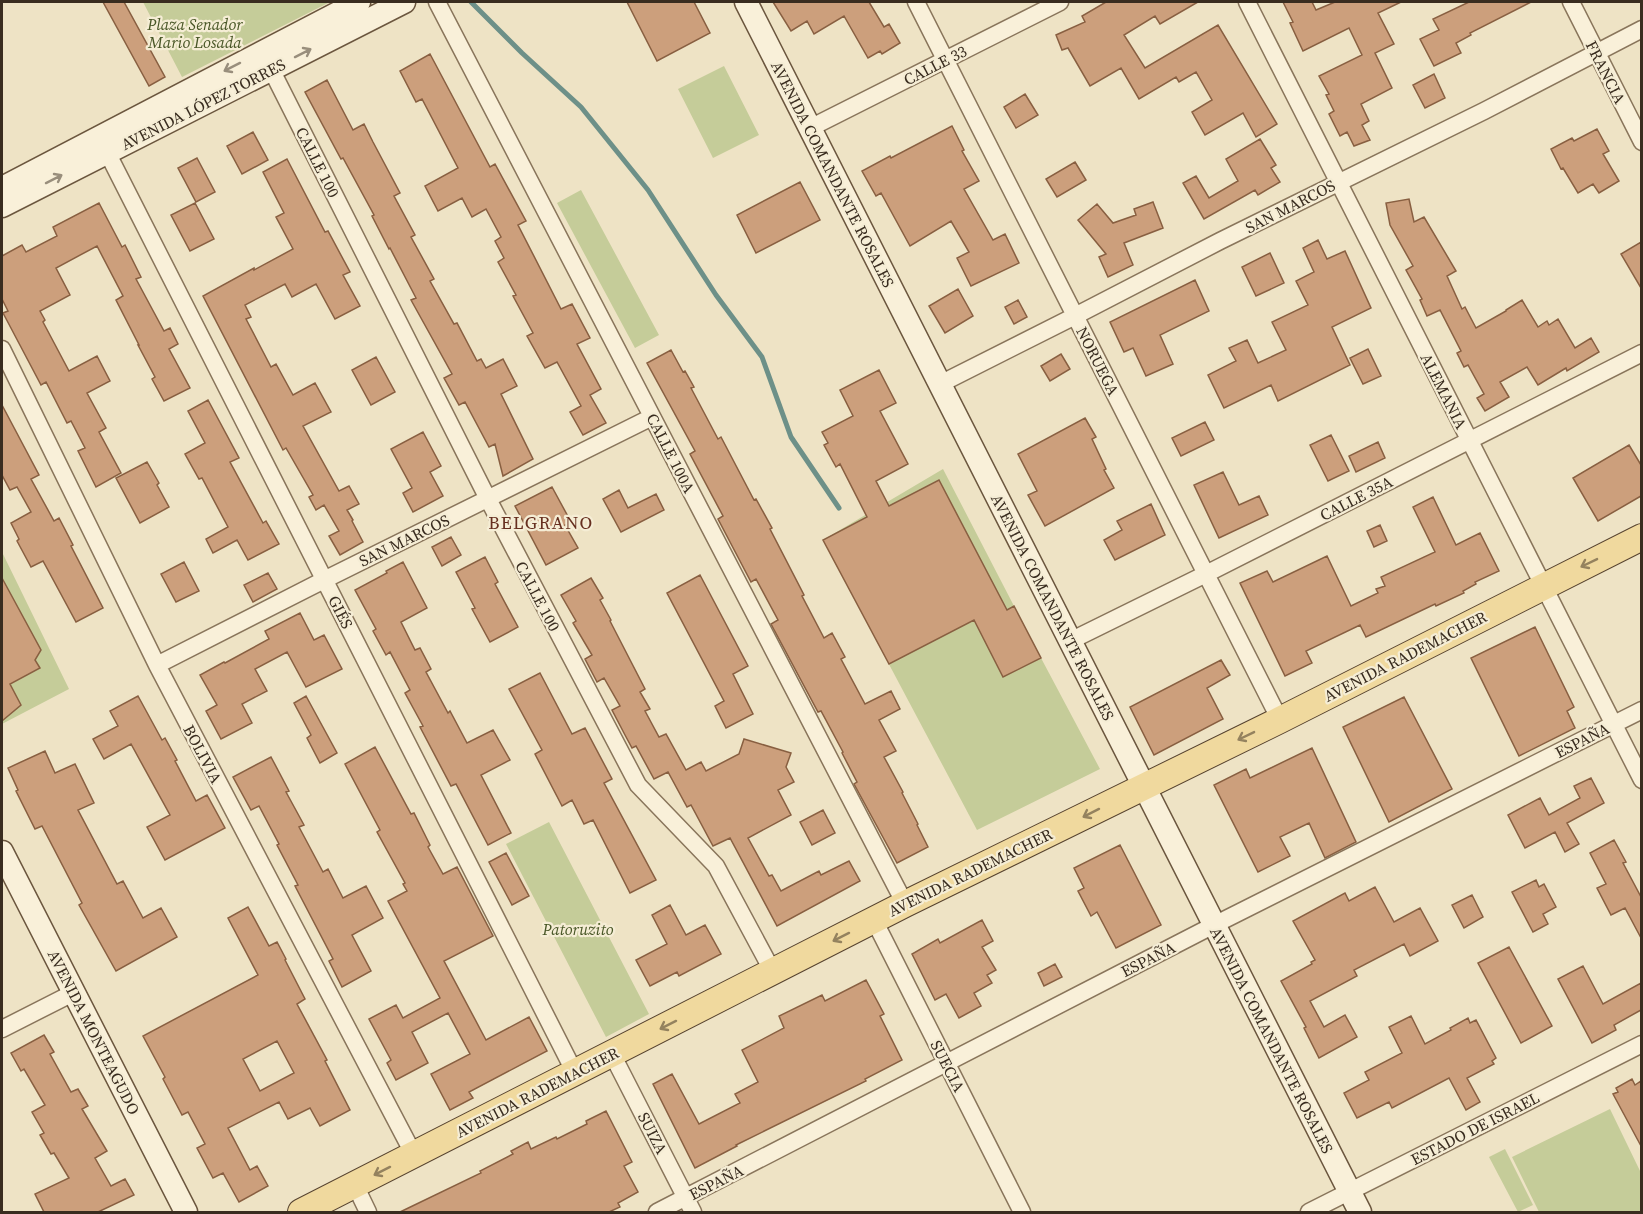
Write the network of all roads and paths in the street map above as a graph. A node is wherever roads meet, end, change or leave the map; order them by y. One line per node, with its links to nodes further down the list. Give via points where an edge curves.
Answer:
1 (359, 2): 17 (main road, AVENIDA LÓPEZ TORRES, one-way to 17)
2 (404, 2): 12 (main road, AVENIDA LÓPEZ TORRES, one-way to 2)
3 (437, 2): 23 (street, CALLE 100A)
4 (746, 2): 13 (main road, AVENIDA COMANDANTE ROSALES)
5 (916, 2): 11 (street, NORUEGA)
6 (1060, 2): 11 (street, CALLE 33)
7 (1247, 2): 16 (street, ALEMANIA)
8 (1571, 2): 10 (street, FRANCIA)
9 (1641, 29): 10 (street, SAN MARCOS)
10 (1596, 52): 14 (street, FRANCIA); 16 (street, SAN MARCOS)
11 (945, 59): 13 (street, CALLE 33); 19 (street, NORUEGA)
12 (271, 69): 15 (main road, AVENIDA LÓPEZ TORRES); 25 (street, CALLE 100)
13 (810, 128): 22 (main road, AVENIDA COMANDANTE ROSALES)
14 (1641, 142)
15 (106, 152): 18 (main road, AVENIDA LÓPEZ TORRES, one-way to 15); 28 (street, GIÉS)
16 (1338, 182): 19 (street, SAN MARCOS); 24 (street, ALEMANIA)
17 (2, 188)
18 (2, 206)
19 (1075, 316): 22 (street, SAN MARCOS); 27 (street, NORUEGA)
20 (2, 349): 31 (street, BOLIVIA)
21 (1641, 353): 24 (street, CALLE 35A)
22 (940, 384): 30 (main road, AVENIDA COMANDANTE ROSALES)
23 (652, 417): 25 (street, SAN MARCOS); 38 (street, CALLE 100A)
24 (1469, 440): 27 (street, CALLE 35A); 29 (street, ALEMANIA)
25 (488, 499): 28 (street, SAN MARCOS); 41 (street, CALLE 100, via 638,785 716,866)
26 (1641, 537): 29 (main road, AVENIDA RADEMACHER, one-way to 29)
27 (1206, 574): 30 (street, CALLE 35A); 33 (street, NORUEGA)
28 (324, 580): 31 (street, SAN MARCOS); 47 (street, GIÉS)
29 (1543, 586): 33 (main road, AVENIDA RADEMACHER); 34 (street, ALEMANIA)
30 (1070, 641): 36 (main road, AVENIDA COMANDANTE ROSALES)
31 (156, 665): 48 (street, BOLIVIA)
32 (1641, 710): 34 (street, ESPAÑA)
33 (1280, 720): 36 (main road, AVENIDA RADEMACHER, one-way to 36)
34 (1613, 725): 35 (street, ALEMANIA); 40 (street, ESPAÑA)
35 (1641, 780)
36 (1144, 787): 38 (main road, AVENIDA RADEMACHER, one-way to 38); 40 (main road, AVENIDA COMANDANTE ROSALES)
37 (2, 852): 42 (main road, AVENIDA MONTEAGUDO)
38 (904, 904): 39 (main road, AVENIDA RADEMACHER)
39 (874, 920): 41 (main road, AVENIDA RADEMACHER, one-way to 41); 46 (street, SUECIA)
40 (1214, 925): 46 (street, ESPAÑA); 50 (main road, AVENIDA COMANDANTE ROSALES)
41 (773, 972): 45 (main road, AVENIDA RADEMACHER, one-way to 45)
42 (73, 993): 43 (street); 52 (main road, AVENIDA MONTEAGUDO)
43 (2, 1029)
44 (1641, 1044): 50 (street, ESTADO DE ISRAEL)
45 (612, 1054): 47 (main road, AVENIDA RADEMACHER); 51 (street, SUIZA)
46 (946, 1063): 51 (street, ESPAÑA); 56 (street, SUECIA)
47 (575, 1072): 48 (main road, AVENIDA RADEMACHER)
48 (414, 1155): 49 (main road, AVENIDA RADEMACHER, one-way to 49)
49 (355, 1185): 53 (main road, AVENIDA RADEMACHER); 54 (street)
50 (1349, 1192): 57 (street, ESTADO DE ISRAEL); 58 (main road, AVENIDA COMANDANTE ROSALES)
51 (689, 1205): 55 (street, ESPAÑA)
52 (186, 1212)
53 (301, 1212)
54 (369, 1212)
55 (657, 1212)
56 (1022, 1212)
57 (1309, 1212)
58 (1359, 1212)

